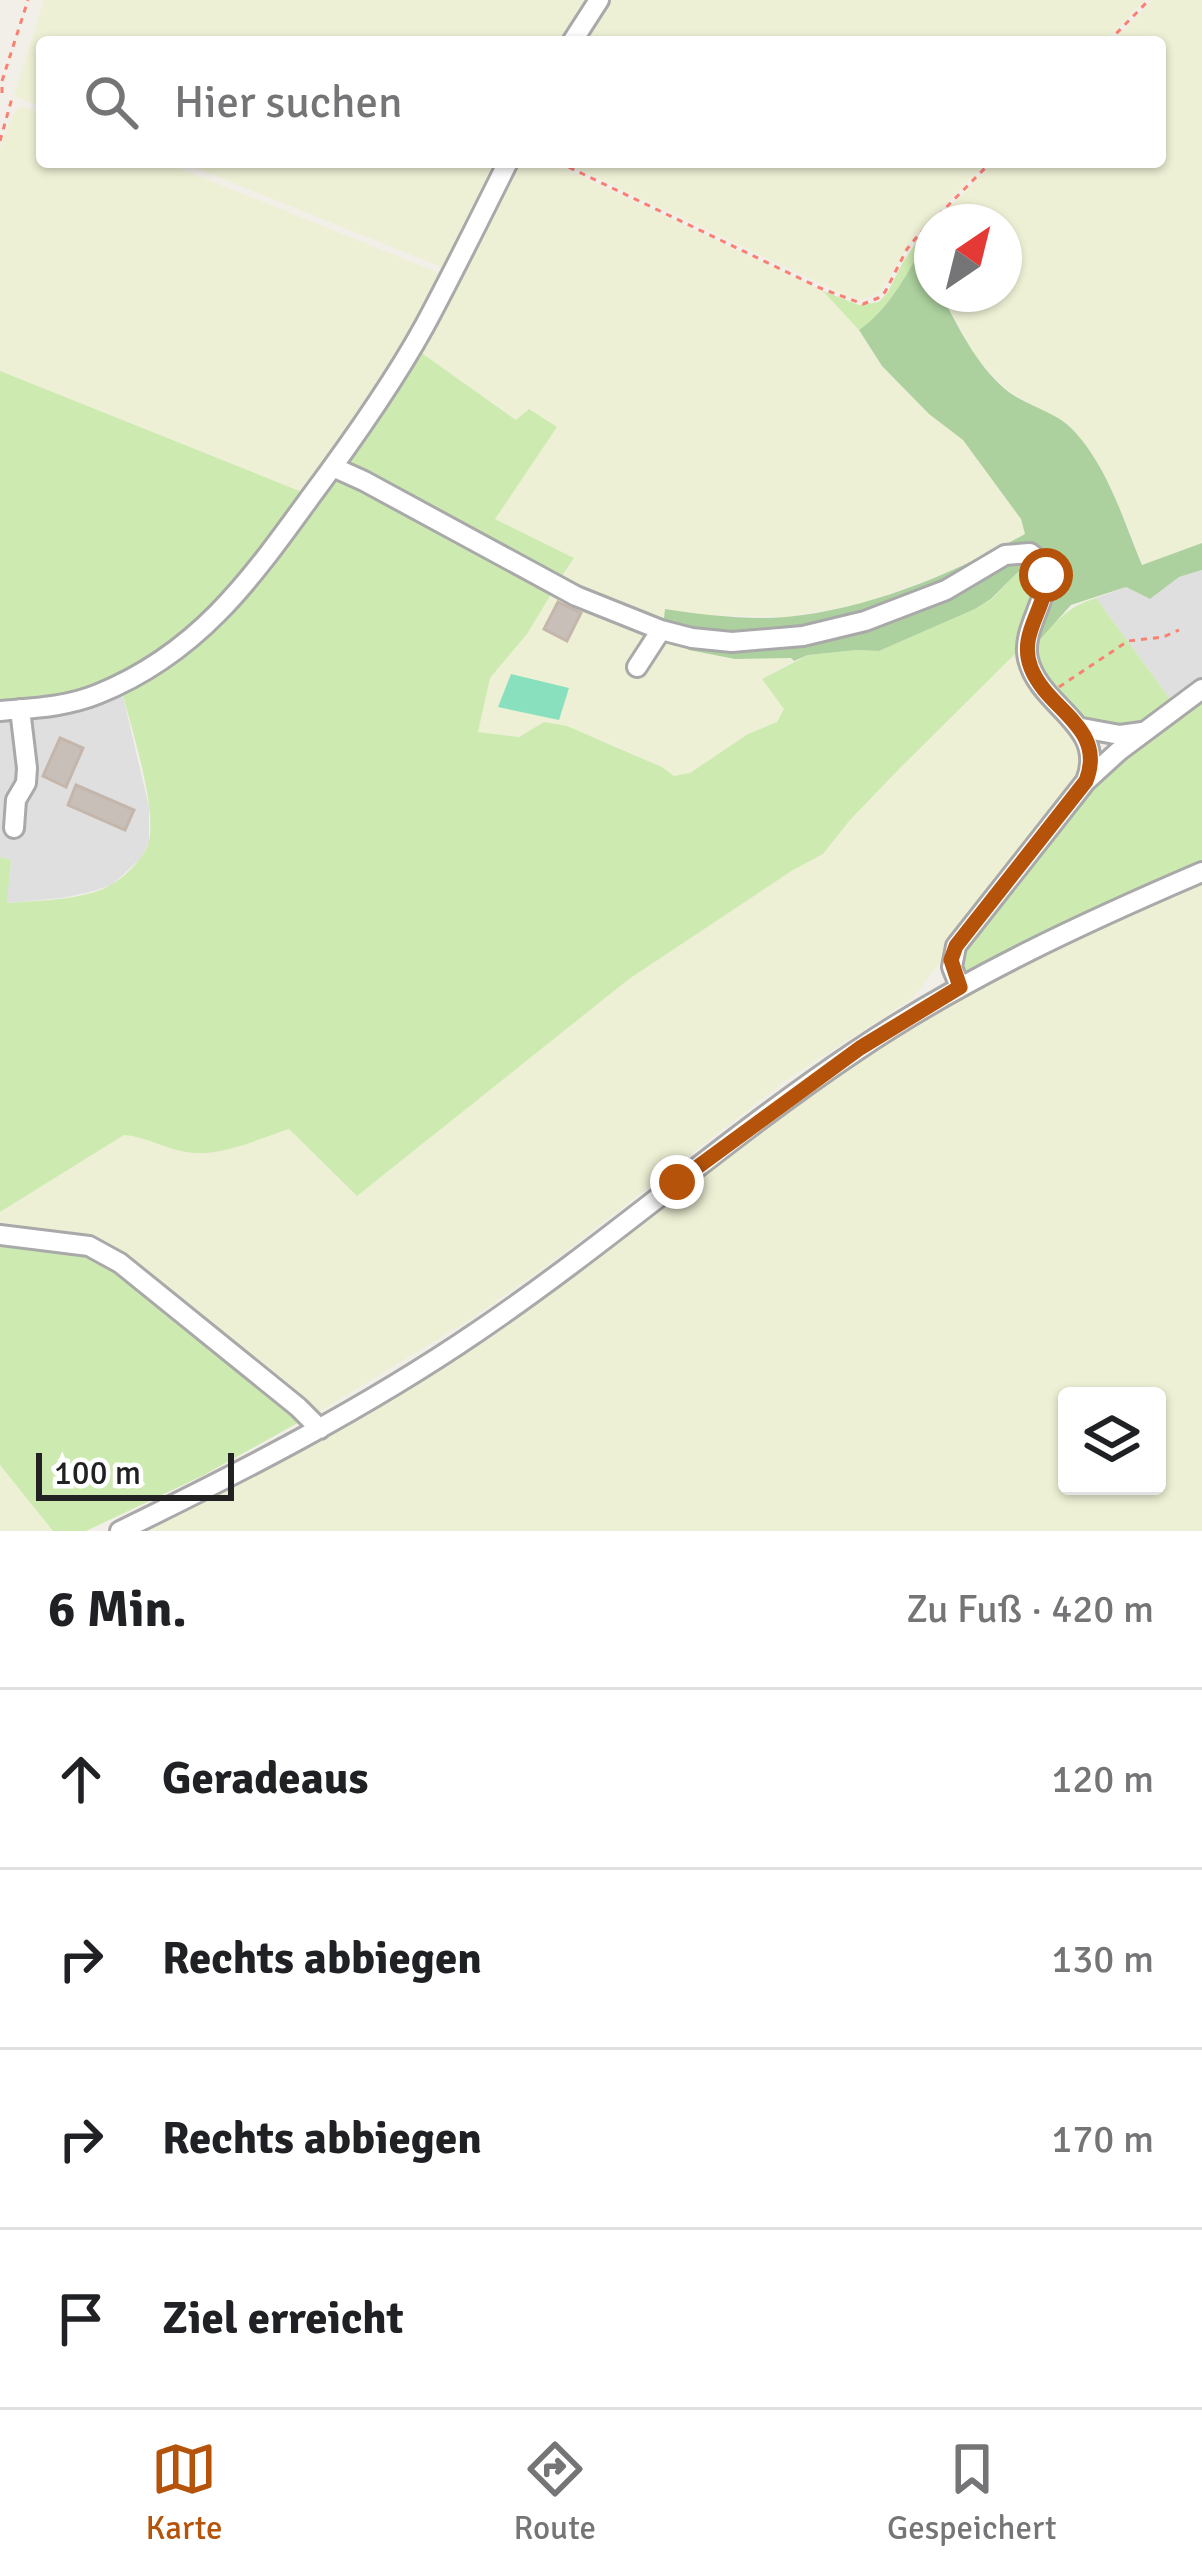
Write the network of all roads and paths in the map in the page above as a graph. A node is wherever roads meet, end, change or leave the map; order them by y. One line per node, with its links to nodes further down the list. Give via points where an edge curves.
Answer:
1 (28, 0): 7 (path)
2 (599, 0): 4 (street)
3 (1149, 0): 5 (path)
4 (576, 36)
5 (1114, 36)
6 (0, 57): 7 (path)
7 (6, 70): 8 (path)
8 (2, 94)
9 (12, 98): 10 (path)
10 (0, 141)
11 (505, 168): 14 (street, via 424,328)
12 (571, 168): 13 (path, via 863,304 885,292 907,249)
13 (985, 168)
14 (333, 467): 15 (street, via 576,596); 20 (street, via 247,584 188,641 100,693)
15 (661, 629): 17 (street); 19 (street, via 732,642 835,630 917,603 1023,552 1046,575 1027,649)
16 (1179, 630): 19 (path, via 1128,640)
17 (637, 667)
18 (1202, 689): 22 (street)
19 (1050, 698): 21 (street)
20 (10, 710): 24 (street, via 26,783)
21 (1082, 728): 22 (street); 23 (street, via 1091,752)
22 (1145, 731): 23 (street)
23 (1086, 781): 26 (street, via 956,946 951,960)
24 (14, 828)
25 (1202, 872): 26 (street)
26 (960, 987): 28 (street, via 800,1090 561,1273)
27 (0, 1235): 28 (street, via 89,1246 120,1263)
28 (320, 1430): 29 (street)
29 (121, 1531)

